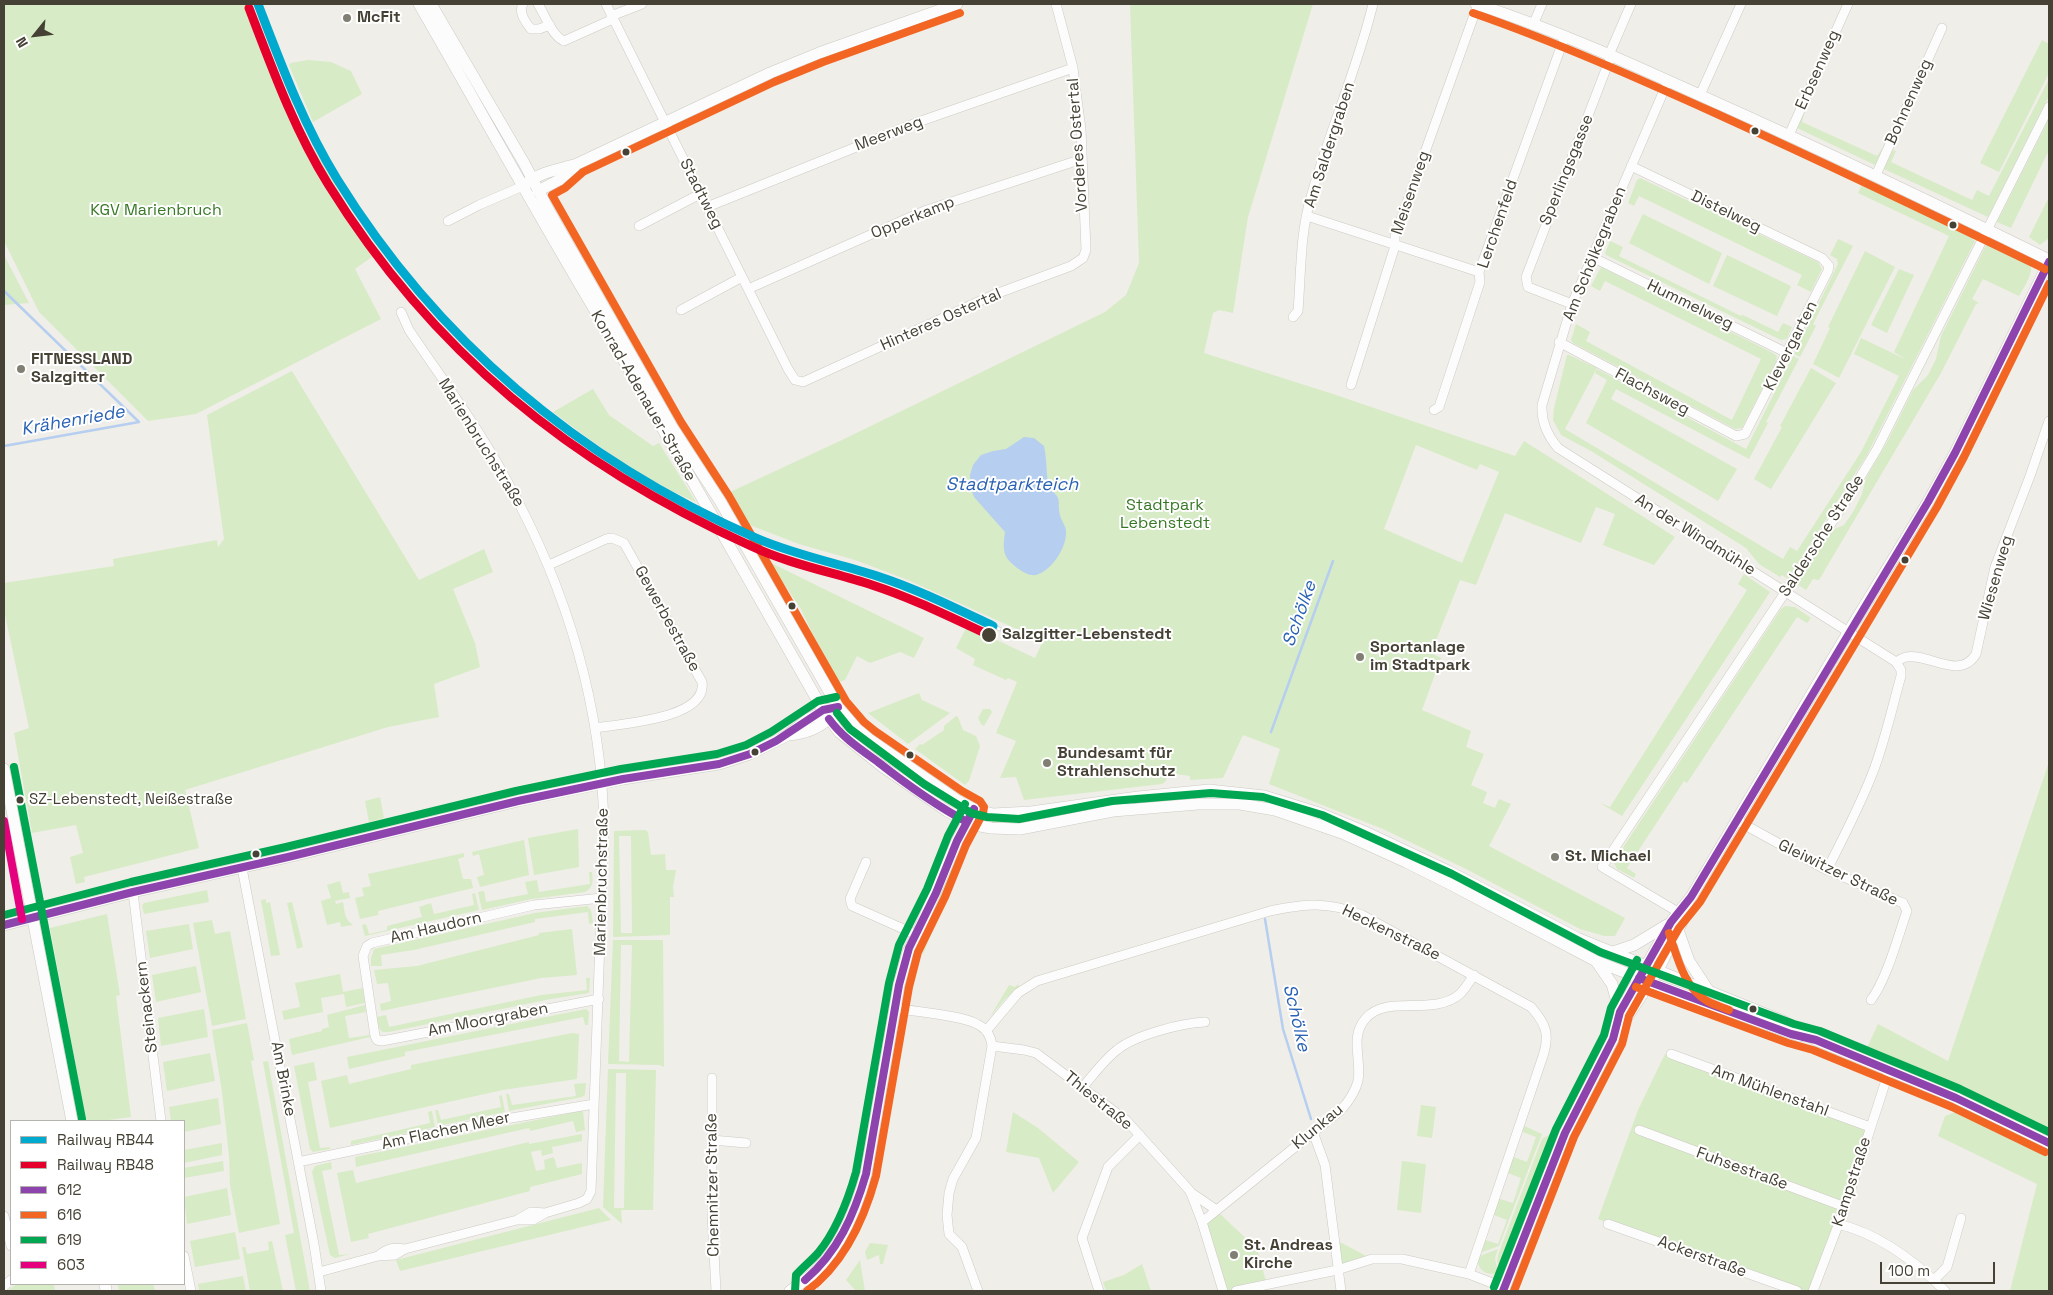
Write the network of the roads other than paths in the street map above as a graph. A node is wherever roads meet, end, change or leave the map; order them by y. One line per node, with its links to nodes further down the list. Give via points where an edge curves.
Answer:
1 (419, 4): 31 (street, Konrad-Adenauer-Straße)
2 (431, 4): 31 (street, Konrad-Adenauer-Straße)
3 (523, 4): 17 (street, via 521,13 531,29 540,30)
4 (538, 4): 17 (street)
5 (606, 4): 15 (street, Stadtweg)
6 (642, 4): 15 (street)
7 (957, 4): 25 (street, via 770,73)
8 (1056, 4): 21 (street, Vorderes Ostertal)
9 (1373, 4): 35 (street, Am Saldergraben)
10 (1477, 4): 16 (street); 39 (street, Meisenweg, via 1395,236)
11 (1542, 4): 16 (street)
12 (1631, 4): 20 (street, Sperlingsgasse)
13 (1741, 4): 23 (street)
14 (1848, 4): 26 (street, Erbsenweg)
15 (612, 18): 17 (street, via 564,41); 25 (street, Stadtweg)
16 (1533, 24): 19 (street)
17 (550, 25)
18 (1942, 28): 30 (street, Bohnenweg)
19 (1565, 36): 20 (street); 44 (street, Lerchenfeld)
20 (1610, 55): 22 (street); 47 (street, Sperlingsgasse, via 1526,277 1528,287)
21 (1072, 68): 27 (street, Vorderes Ostertal); 34 (street, Meerweg, via 921,121)
22 (1668, 80): 23 (street); 29 (street, Am Schölkegraben)
23 (1700, 95): 26 (street)
24 (2049, 107): 38 (street, Saldersche Straße)
25 (665, 121): 28 (street); 33 (street, Stadtweg)
26 (1789, 135): 30 (street)
27 (1082, 159): 40 (street, Vorderes Ostertal); 46 (street, Opperkamp, via 924,211)
28 (577, 164): 31 (street); 32 (street, via 559,180)
29 (1631, 166): 41 (street, Am Schölkegraben); 42 (street, Distelweg)
30 (1876, 175): 38 (street)
31 (528, 182): 32 (street); 36 (street); 64 (street, Konrad-Adenauer-Straße, via 565,263)
32 (538, 191): 63 (street, Konrad-Adenauer-Straße, via 672,427 727,514)
33 (700, 194): 34 (street, Stadtweg); 37 (street)
34 (708, 207): 45 (street, Stadtweg)
35 (1307, 216): 39 (street); 50 (street, Am Saldergraben, via 1298,311)
36 (448, 220)
37 (639, 226)
38 (1988, 228): 43 (street); 60 (street, Saldersche Straße, via 1878,449)
39 (1395, 246): 44 (street); 54 (street, Meisenweg)
40 (1084, 258): 53 (street, Hinteres Ostertal, via 1071,266 993,295 809,380)
41 (1592, 258): 47 (street, Am Schölkegraben); 52 (street, Hummelweg)
42 (1822, 258): 52 (street, Klevergarten, via 1829,266 1828,270)
43 (2049, 261): 61 (street, via 1942,477)
44 (1479, 272): 55 (street, Lerchenfeld, via 1480,282 1439,407)
45 (742, 276): 46 (street, Stadtweg); 48 (street)
46 (748, 289): 53 (street, Stadtweg, via 788,369)
47 (1572, 304): 51 (street, Am Schölkegraben)
48 (681, 310)
49 (402, 312): 59 (street, Marienbruchstraße, via 409,330 506,478)
50 (1292, 317)
51 (1559, 342): 57 (street, Am Schölkegraben, via 1542,405); 58 (street, Flachsweg, via 1736,436)
52 (1787, 353): 58 (street, Klevergarten)
53 (798, 382)
54 (1351, 384)
55 (1434, 410)
56 (2049, 420): 62 (street, Wiesenweg, via 1995,567 1973,660 1962,666 1916,657)
57 (1546, 432): 60 (street, An der Windmühle, via 1558,448)
58 (1745, 434)
59 (549, 566): 65 (street, Marienbruchstraße, via 573,635); 65 (street, Gewerbestraße, via 606,539 624,543 702,682 703,689 698,698 670,716)
60 (1785, 591): 61 (street, An der Windmühle); 77 (street, Saldersche Straße, via 1602,867)
61 (1849, 631): 62 (street); 69 (street)
62 (1896, 662): 73 (street, via 1901,670 1900,676 1880,753 1862,800)
63 (838, 707): 64 (street); 68 (street, Konrad-Adenauer-Straße, via 869,739)
64 (826, 715): 67 (street, via 800,735 788,735 750,754 719,764); 70 (street, Konrad-Adenauer-Straße, via 843,736 883,767)
65 (595, 728): 67 (street, Marienbruchstraße)
66 (4, 769): 78 (street)
67 (602, 783): 72 (street); 75 (street, Marienbruchstraße)
68 (974, 809): 70 (street); 82 (street, Konrad-Adenauer-Straße, via 1010,814 1209,790 1264,796 1363,831 1577,938)
69 (1736, 820): 73 (street, Gleiwitzer Straße); 76 (street)
70 (967, 822): 81 (street); 83 (street, Konrad-Adenauer-Straße, via 988,828 1020,829 1113,811 1198,804 1240,804 1275,810 1334,830 1406,862)
71 (866, 862): 81 (street, via 850,899 852,906)
72 (242, 868): 74 (street); 114 (street, Am Brinke)
73 (1826, 870): 91 (street, Gleiwitzer Straße, via 1896,900 1907,911)
74 (133, 892): 78 (street); 106 (street, Steinackern)
75 (602, 898): 90 (street, Marienbruchstraße); 96 (street, Am Haudorn, via 534,905 367,946 363,956)
76 (1688, 900): 77 (street); 80 (street, via 1685,916)
77 (1678, 912): 80 (street)
78 (32, 917): 79 (street); 105 (street)
79 (4, 925)
80 (1674, 926): 82 (street); 84 (street); 85 (street); 89 (street, via 1691,965)
81 (917, 934): 92 (street, via 905,964)
82 (1613, 952): 84 (street, Konrad-Adenauer-Straße)
83 (1596, 962): 87 (street, Konrad-Adenauer-Straße); 93 (street, via 1612,984)
84 (1646, 965): 85 (street, Konrad-Adenauer-Straße); 87 (street)
85 (1658, 970): 88 (street); 89 (street, Konrad-Adenauer-Straße)
86 (1474, 976): 95 (street, Heckenstraße, via 1351,911 1318,904 1297,905 1231,921 1037,981 1018,993); 109 (street, Klunkau, via 1460,994 1438,1006 1389,1007 1376,1010 1366,1018 1356,1045 1358,1080 1352,1099); 127 (street, Heckenstraße, via 1532,1007 1546,1030 1546,1046)
87 (1639, 978): 88 (street, Konrad-Adenauer-Straße); 93 (street)
88 (1651, 982): 97 (street); 98 (street, Konrad-Adenauer-Straße, via 1791,1034)
89 (1710, 992): 98 (street, Konrad-Adenauer-Straße, via 1783,1021)
90 (599, 999): 96 (street, Am Moorgraben); 104 (street, Marienbruchstraße)
91 (1872, 1000)
92 (895, 1008): 95 (street, via 964,1019); 129 (street, via 862,1187 846,1227 819,1268)
93 (1620, 1012): 97 (street)
94 (1205, 1022): 103 (street, via 1158,1031 1119,1048)
95 (986, 1031): 99 (street)
96 (377, 1040)
97 (1613, 1040): 130 (street, via 1565,1133)
98 (1816, 1040): 101 (street)
99 (992, 1046): 103 (street, Thiestraße, via 1033,1052); 135 (street, via 976,1138 953,1179 947,1215 949,1234 962,1247)
100 (1671, 1054): 107 (street, Am Mühlenstahl)
101 (1889, 1071): 107 (street, Kampstraße); 113 (street, via 1988,1112)
102 (712, 1078): 111 (street, Chemnitzer Straße)
103 (1083, 1087): 110 (street, Thiestraße)
104 (594, 1104): 114 (street, Am Flachen Meer, via 488,1122); 126 (street, Marienbruchstraße, via 591,1191 587,1199 546,1213 531,1212 517,1220 405,1249 393,1248 378,1256)
105 (72, 1120)
106 (161, 1120)
107 (1870, 1127): 116 (street, Kampstraße)
108 (1639, 1130): 116 (street, Fuhsestraße)
109 (1313, 1132): 117 (street, Klunkau); 125 (street, via 1325,1164)
110 (1140, 1135): 115 (street, Thiestraße); 136 (street, via 1108,1167 1082,1238)
111 (712, 1140): 112 (street); 133 (street, Chemnitzer Straße)
112 (746, 1143)
113 (2049, 1143)
114 (298, 1162): 126 (street, Am Brinke)
115 (1190, 1192): 117 (street); 120 (street, Thiestraße)
116 (1845, 1207): 122 (street, Kampstraße)
117 (1215, 1209): 120 (street, Klunkau)
118 (4, 1216): 123 (street)
119 (1962, 1218): 128 (street, via 1947,1267)
120 (1202, 1222): 137 (street, Thiestraße)
121 (1608, 1224): 140 (street, Ackerstraße)
122 (1838, 1224): 128 (street, via 1855,1228 1899,1251); 141 (street, Kampstraße)
123 (10, 1242)
124 (185, 1262): 131 (street)
125 (1337, 1270): 127 (street, via 1372,1259 1402,1258); 138 (street); 139 (street)
126 (318, 1272): 132 (street, Am Brinke)
127 (1469, 1274): 130 (street)
128 (1934, 1280): 142 (street)
129 (811, 1287): 134 (street)
130 (1504, 1289)
131 (190, 1291)
132 (320, 1291)
133 (716, 1291)
134 (790, 1291)
135 (978, 1291)
136 (1099, 1291)
137 (1223, 1291)
138 (1236, 1291)
139 (1340, 1291)
140 (1797, 1291)
141 (1813, 1291)
142 (1945, 1291)

